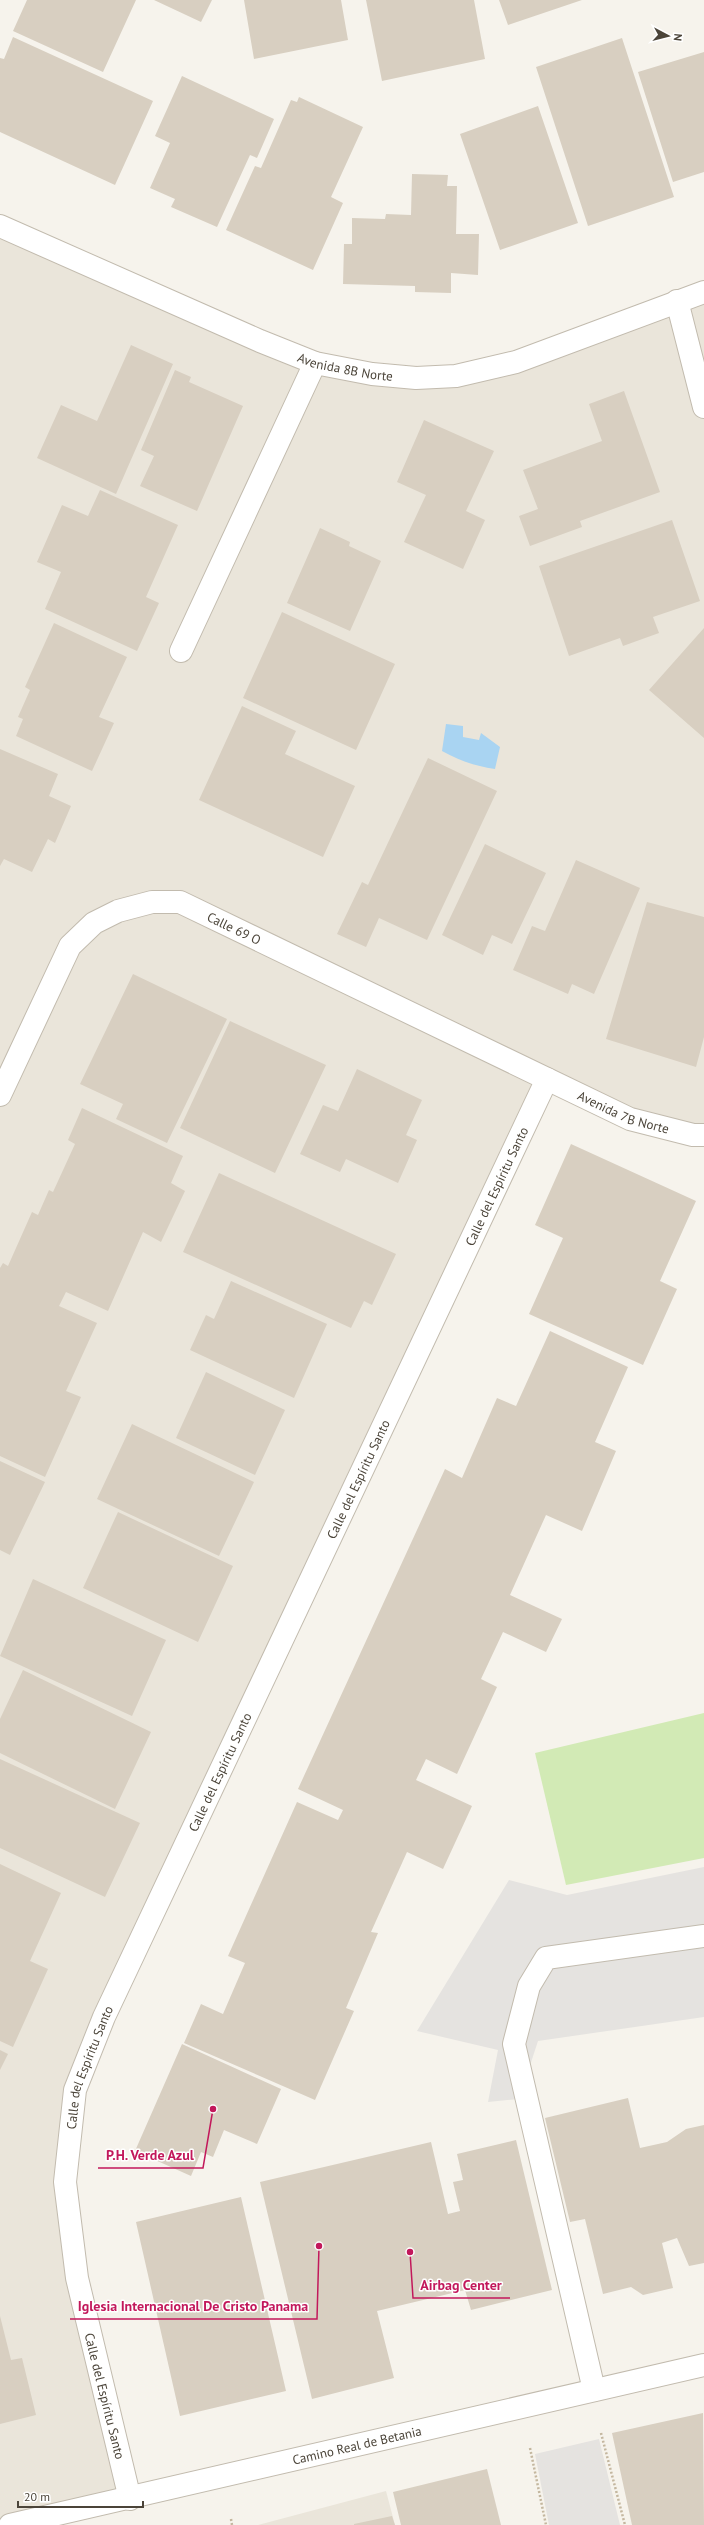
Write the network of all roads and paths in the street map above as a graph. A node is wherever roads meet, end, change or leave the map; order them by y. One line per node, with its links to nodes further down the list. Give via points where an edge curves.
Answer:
1 (0, 226): 4 (street, Avenida 8B Norte)
2 (704, 292): 3 (street, Avenida 8B Norte)
3 (677, 301): 4 (street, Avenida 8B Norte, via 516,362 456,376 416,378 372,374); 5 (street)
4 (315, 363): 6 (street)
5 (704, 407)
6 (181, 651)
7 (547, 1079): 8 (street, Calle 69 O, via 180,902 152,902 118,911 94,923 70,946); 9 (street, Avenida 7B Norte, via 630,1119 693,1135); 15 (street, Calle del Espíritu Santo, via 104,2017 75,2090 65,2182 77,2278)
8 (0, 1095)
9 (704, 1135)
10 (704, 1936): 12 (street, via 546,1958 529,1986 514,2044)
11 (704, 2364): 12 (street, Camino Real de Betania)
12 (594, 2390): 15 (street, Camino Real de Betania)
13 (601, 2433): 20 (path)
14 (530, 2448): 19 (path)
15 (130, 2499): 17 (street, Camino Real de Betania)
16 (231, 2519): 18 (path)
17 (10, 2525)
18 (232, 2525)
19 (546, 2525)
20 (625, 2525)

